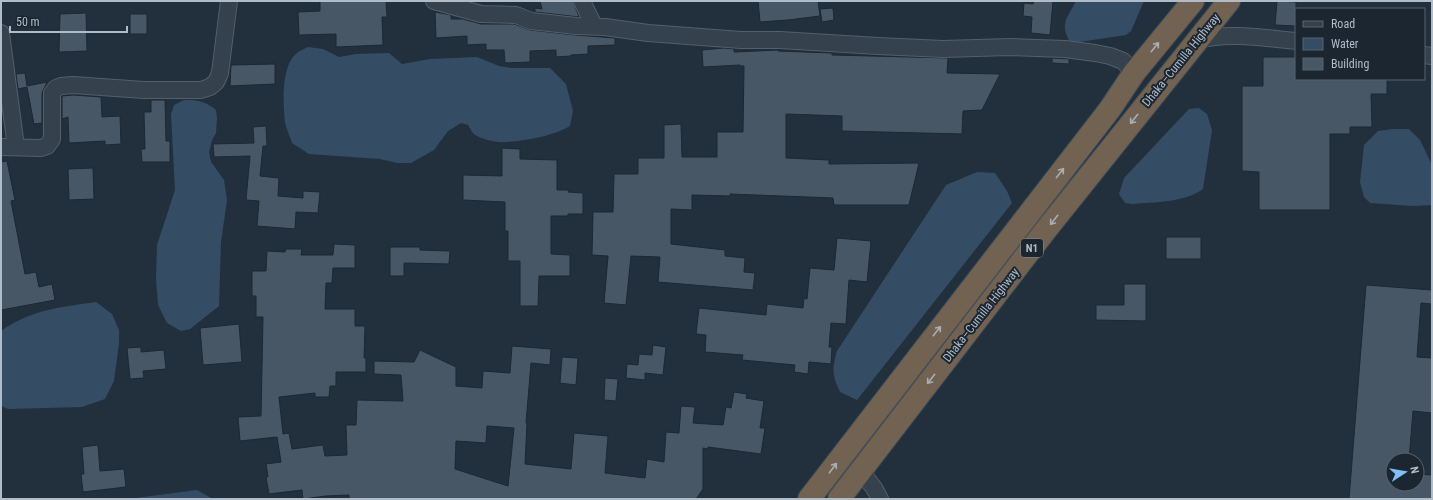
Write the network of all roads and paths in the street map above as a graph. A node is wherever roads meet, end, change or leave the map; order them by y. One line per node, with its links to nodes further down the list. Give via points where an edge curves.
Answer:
1 (229, 1): 11 (street, via 220,73 210,87 184,91 61,86 52,93 52,139 47,146)
2 (434, 1): 6 (street, via 481,14 516,15 531,21)
3 (582, 1): 6 (street)
4 (1193, 1): 10 (highway, Dhaka–Cumilla Highway / N1, one-way to 4)
5 (1229, 1): 8 (highway, Dhaka–Cumilla Highway / N1)
6 (594, 26): 10 (street, via 741,40 943,49 1065,49 1110,56 1123,61)
7 (1, 33): 11 (street)
8 (1198, 40): 9 (street, via 1226,36); 12 (highway, Dhaka–Cumilla Highway / N1, one-way to 12, via 1045,231)
9 (1295, 41)
10 (1134, 73): 13 (highway, Dhaka–Cumilla Highway / N1, one-way to 10, via 1105,115)
11 (9, 147)
12 (860, 470): 14 (highway, Dhaka–Cumilla Highway / N1); 15 (street)
13 (809, 499)
14 (839, 499)
15 (880, 499)

